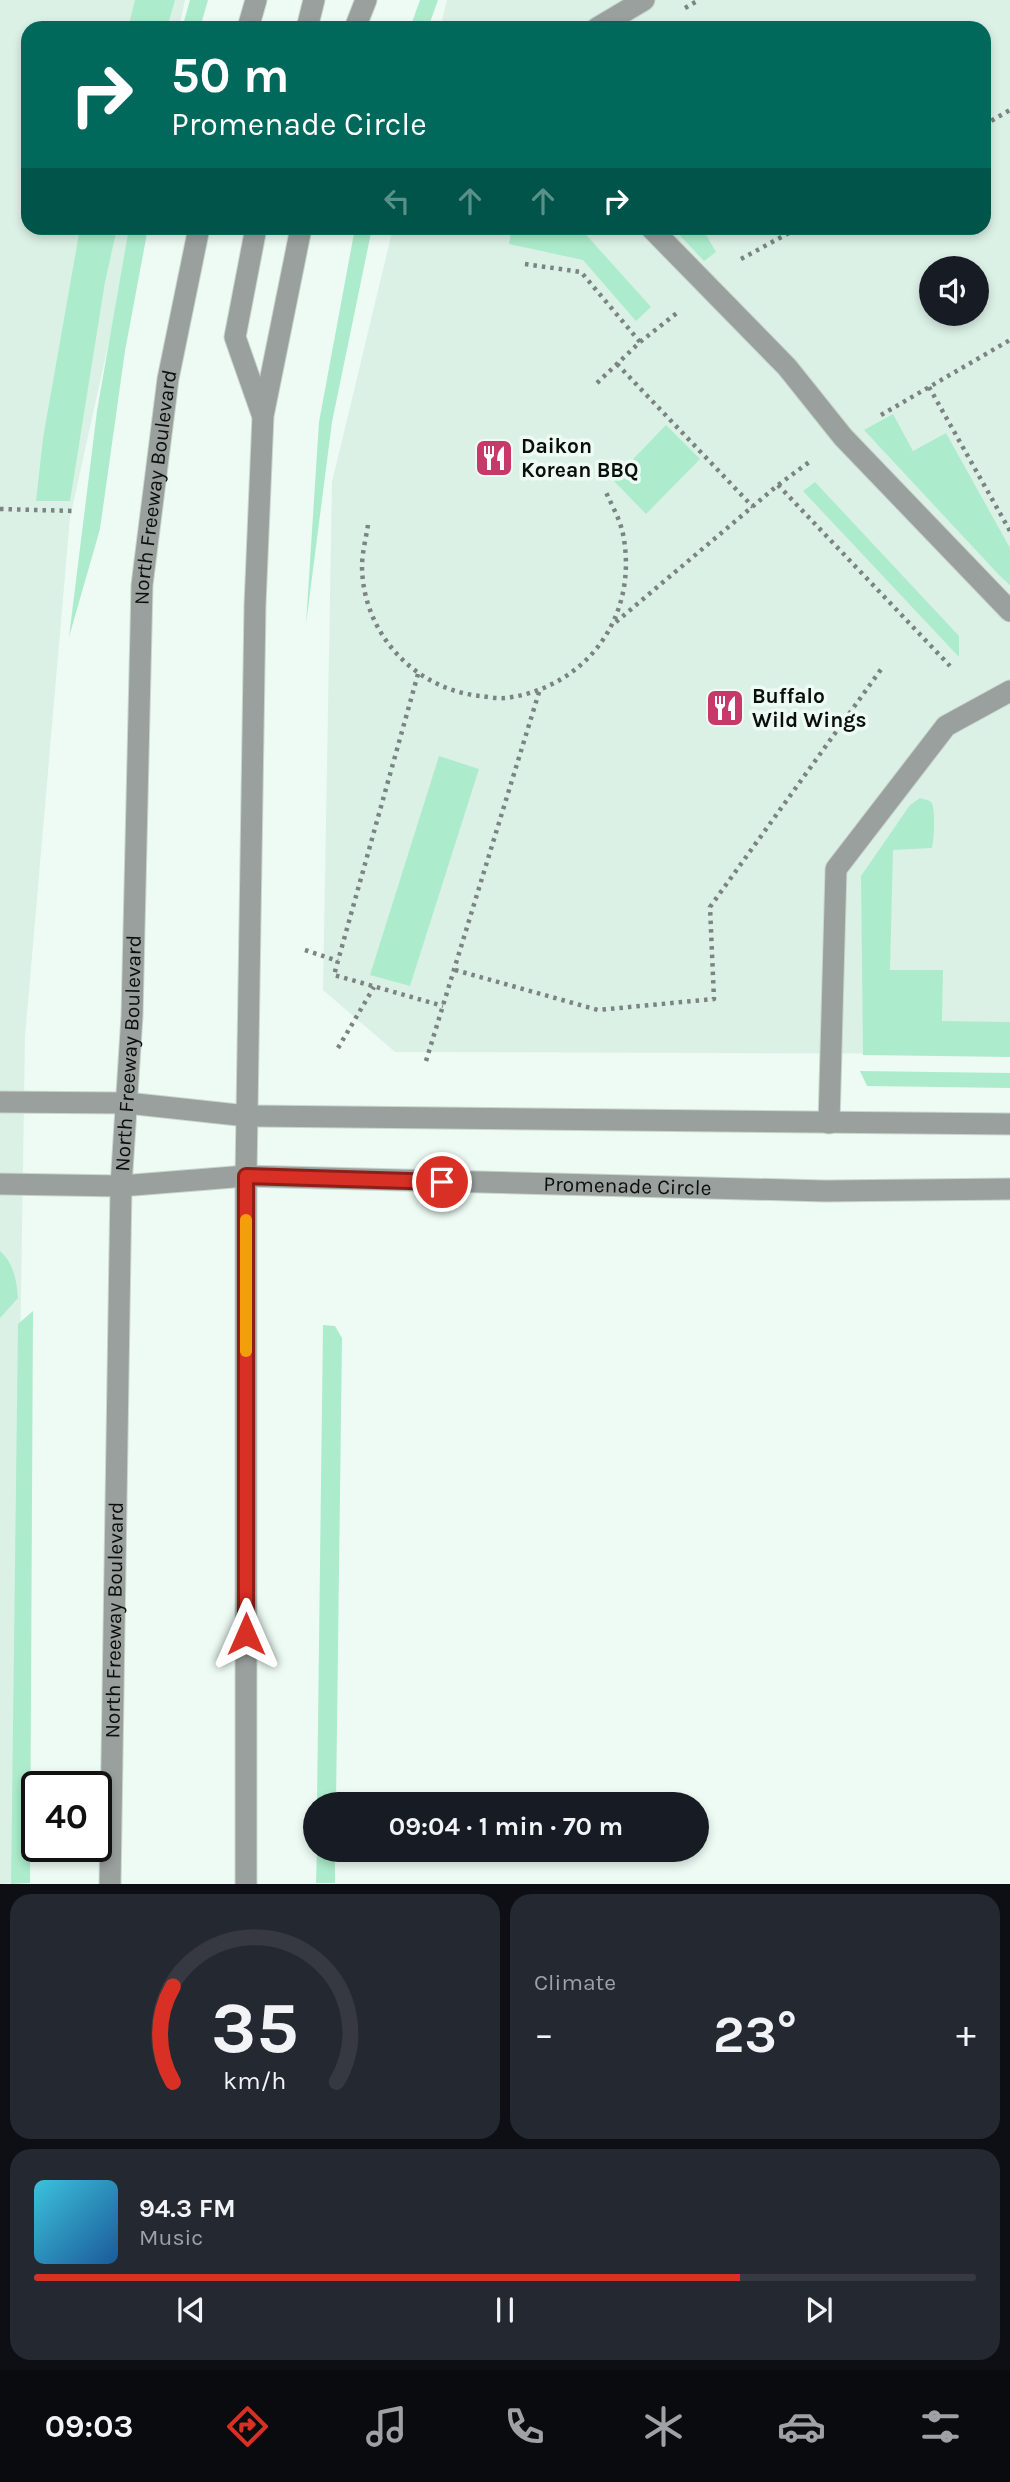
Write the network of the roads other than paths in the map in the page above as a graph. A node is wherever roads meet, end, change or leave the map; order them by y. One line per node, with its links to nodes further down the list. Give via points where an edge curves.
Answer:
1 (256, 0): 5 (street)
2 (314, 0): 6 (street)
3 (366, 0): 7 (street)
4 (644, 0): 8 (street)
5 (250, 21)
6 (309, 21)
7 (358, 21)
8 (609, 21)
9 (198, 235): 17 (street, North Freeway Boulevard, via 168,379 142,585)
10 (255, 235): 13 (street, via 235,337)
11 (300, 235): 13 (street)
12 (658, 235): 14 (street)
13 (263, 416): 18 (street, via 255,605)
14 (1010, 611)
15 (1010, 691): 19 (street, via 946,726 836,869)
16 (0, 1102): 17 (street)
17 (127, 1103): 18 (street); 23 (street, North Freeway Boulevard)
18 (247, 1116): 19 (street); 21 (street)
19 (829, 1123): 20 (street)
20 (1010, 1124)
21 (246, 1176): 23 (street, Promenade Circle); 24 (street, Promenade Circle, via 825,1191); 26 (street)
22 (0, 1184): 23 (street, Promenade Circle)
23 (121, 1186): 25 (street, North Freeway Boulevard)
24 (1010, 1189)
25 (110, 1884)
26 (246, 1884)

